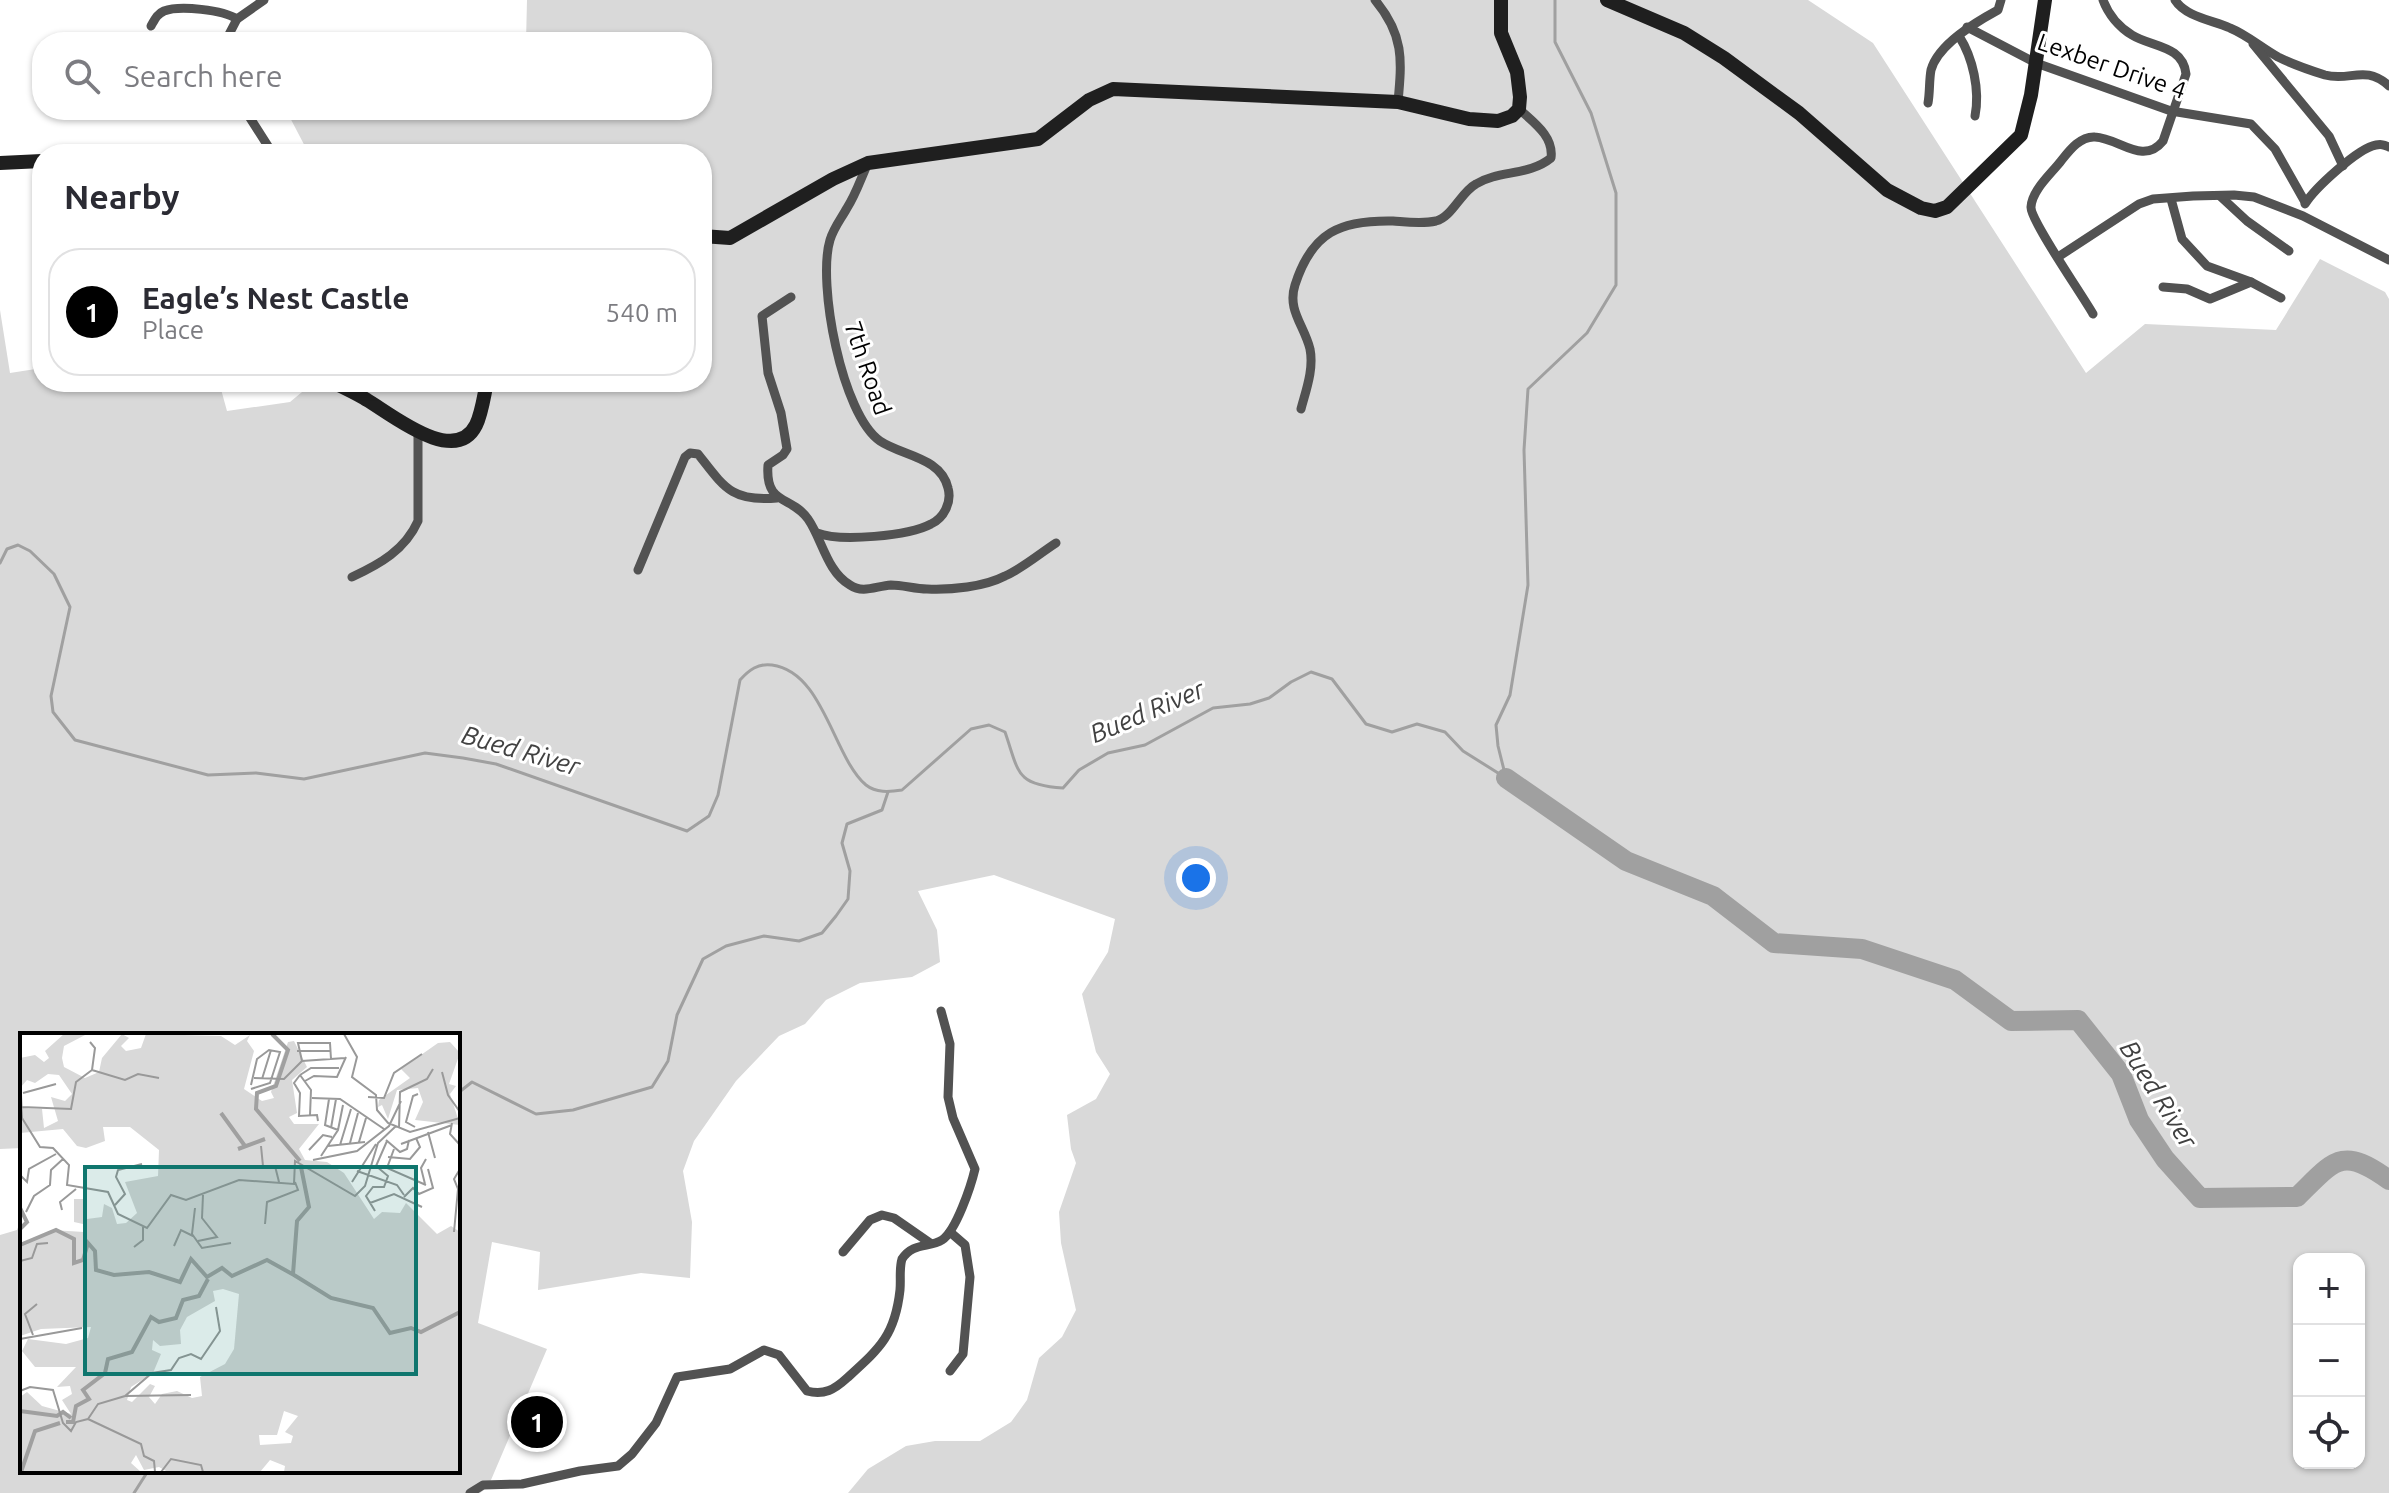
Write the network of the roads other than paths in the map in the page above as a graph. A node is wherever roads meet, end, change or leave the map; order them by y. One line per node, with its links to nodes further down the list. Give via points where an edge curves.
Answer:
1 (264, 0): 9 (street)
2 (1375, 0): 17 (street, via 1400,46)
3 (1501, 0): 19 (main road, via 1501,33 1517,72)
4 (1607, 0): 15 (main road, via 1684,33 1724,58 1799,113 1887,190 1935,211 1947,207 2021,135)
5 (2001, 0): 11 (street, via 1998,10)
6 (2045, 0): 15 (main road)
7 (2103, 0): 20 (street, via 2133,36 2180,57 2186,74)
8 (2175, 0): 14 (street, via 2196,16)
9 (237, 19): 10 (street, via 216,11 175,9 160,13); 12 (street)
10 (151, 26)
11 (1967, 27): 13 (street); 15 (street, Lexber Drive 4)
12 (230, 32)
13 (1959, 36): 18 (street, via 1930,72); 21 (street, via 1978,92)
14 (2248, 39): 16 (street, via 2318,73 2369,74); 28 (street, via 2329,136)
15 (2036, 63): 20 (street, Lexber Drive 4)
16 (2389, 86)
17 (1398, 102): 19 (main road, via 1498,121); 27 (main road, via 1113,89 1089,100 1038,139)
18 (1928, 103)
19 (1519, 109): 44 (street, via 1552,149 1551,158 1540,166 1472,186 1442,219 1344,225 1312,250 1293,295 1311,362)
20 (2171, 111): 31 (street, Lexber Drive 4, via 2251,124 2275,149); 35 (street, via 2163,141 2150,152 2091,136 2081,140 2034,195 2030,212)
21 (1975, 116)
22 (251, 120): 23 (street)
23 (267, 144)
24 (2389, 147): 28 (street, via 2372,146)
25 (32, 161): 26 (main road)
26 (0, 163)
27 (868, 163): 33 (main road, via 730,238); 47 (street, 7th Road, via 829,243 827,293 834,339 868,430 881,442 934,467 949,489 948,504 941,516 917,529 835,538)
28 (2343, 166): 31 (street)
29 (2220, 196): 30 (street); 32 (street, via 2254,197); 34 (street)
30 (2171, 199): 35 (street, via 2139,204); 37 (street, via 2182,239 2207,266)
31 (2305, 202): 32 (street)
32 (2303, 216): 36 (street)
33 (712, 237)
34 (2289, 251)
35 (2058, 257): 41 (street)
36 (2389, 260)
37 (2251, 282): 38 (street, via 2210,299); 40 (street)
38 (2163, 287)
39 (791, 297): 46 (street, via 762,316 768,373 787,449 768,465 768,481)
40 (2281, 298)
41 (2093, 314)
42 (352, 392): 45 (main road)
43 (484, 392): 45 (main road, via 476,425 466,437 443,440)
44 (1301, 409)
45 (418, 432): 50 (street, via 420,510 412,534 383,561)
46 (777, 498): 47 (street, via 799,510); 49 (street, via 748,498 727,490 698,454 690,453)
47 (817, 533): 48 (street, via 838,574 859,589 982,583 1003,577)
48 (1056, 543)
49 (638, 570)
50 (352, 577)
51 (941, 1011): 52 (street, via 952,1057 948,1097 975,1168)
52 (950, 1232): 53 (street); 55 (street, via 965,1245 970,1277 963,1354)
53 (930, 1243): 54 (street, via 882,1215 870,1220); 56 (street, via 902,1259 900,1292 882,1346 828,1392 807,1391 779,1355 759,1352 730,1369 677,1377 656,1423 618,1466 522,1484 483,1485)
54 (843, 1252)
55 (950, 1371)
56 (470, 1493)

